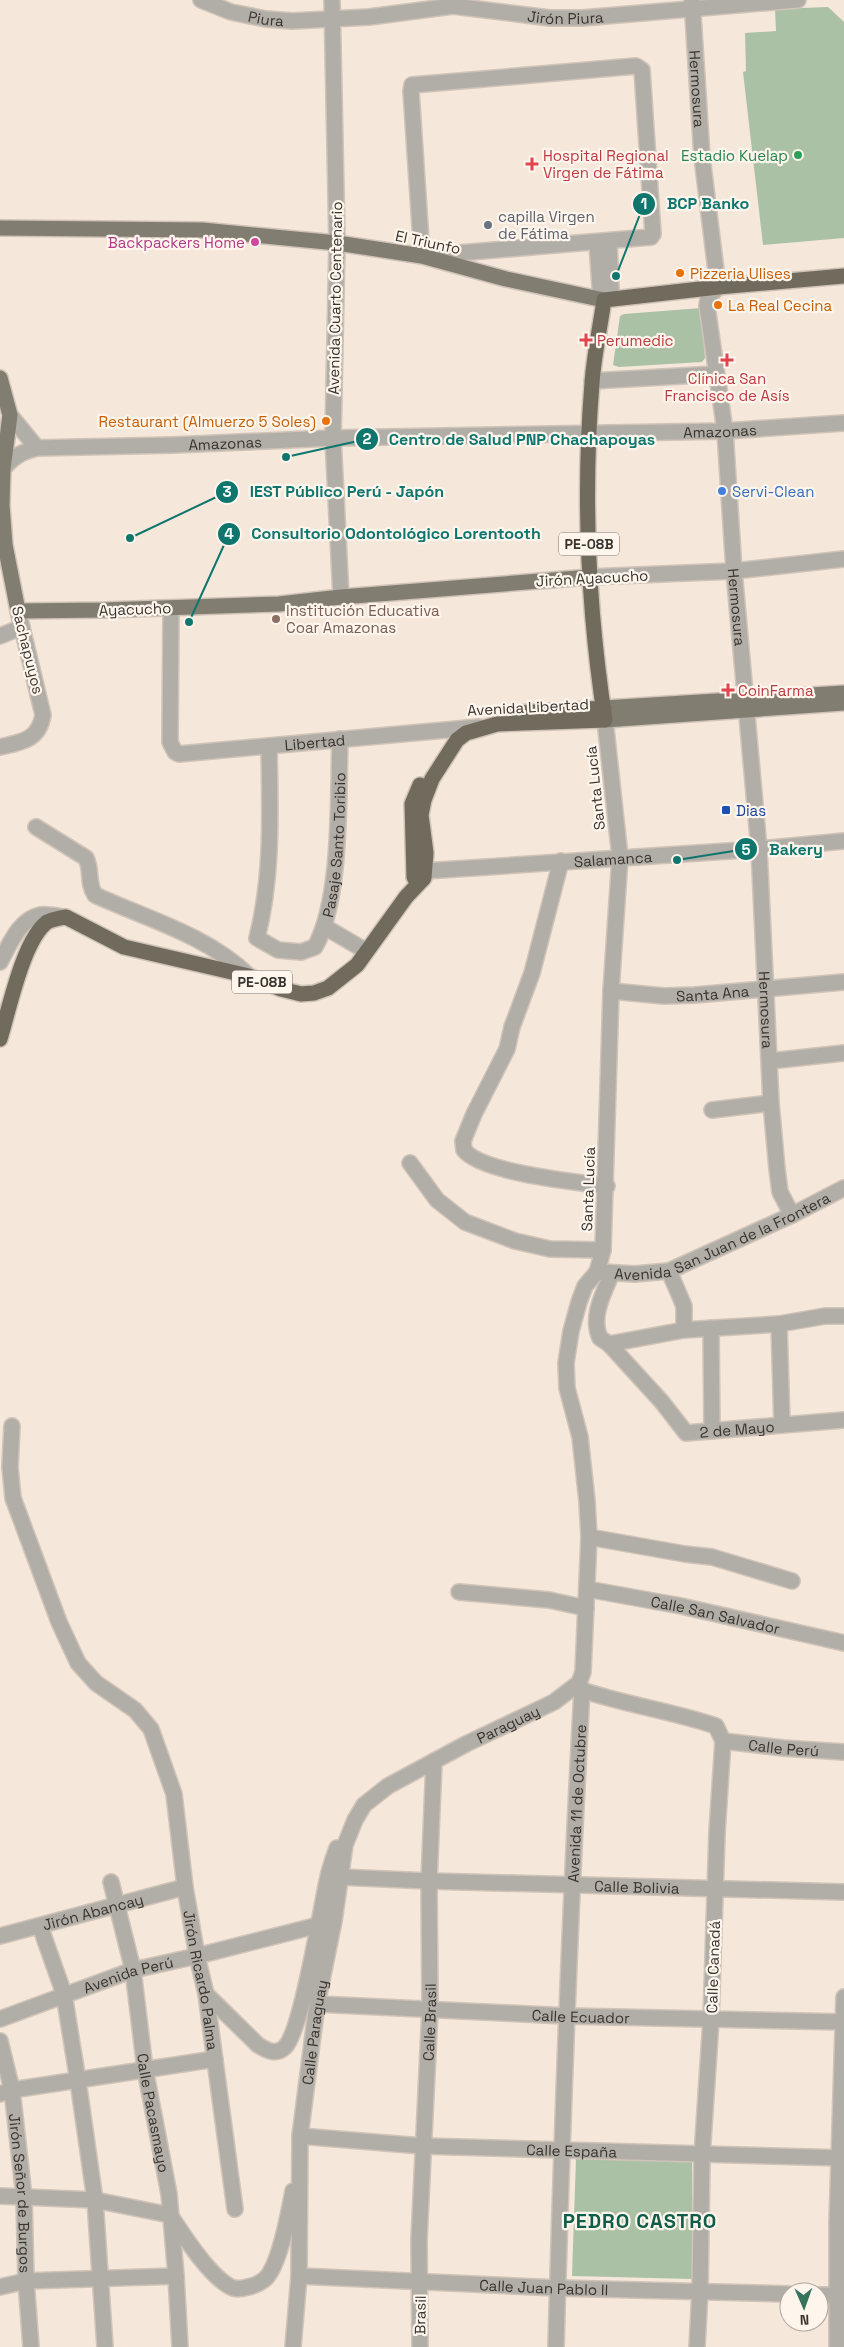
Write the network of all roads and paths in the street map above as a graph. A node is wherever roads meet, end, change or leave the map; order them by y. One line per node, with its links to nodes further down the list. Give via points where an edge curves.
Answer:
1 (201, 0): 5 (street, Piura, via 231,12 266,19)
2 (332, 0): 5 (street, Avenida Cuarto Centenario)
3 (798, 0): 4 (street, Jirón Piura)
4 (692, 4): 5 (street, Jirón Piura, via 582,18 550,18 453,6 407,14); 11 (street, Hermosura, via 702,157)
5 (332, 20): 8 (street, Avenida Cuarto Centenario)
6 (0, 228): 8 (main road, El Triunfo, via 202,230)
7 (603, 242): 9 (street); 9 (street, via 651,238 653,234 640,67 412,85); 12 (street, Santa Lucía, via 611,288)
8 (337, 243): 9 (main road, El Triunfo); 20 (street, Avenida Cuarto Centenario)
9 (422, 256): 12 (main road, El Triunfo)
10 (844, 276): 11 (highway, El Triunfo)
11 (718, 287): 12 (highway, El Triunfo); 13 (street, Hermosura, via 708,298 707,306)
12 (604, 300): 15 (highway, Santa Lucía / PE-08B)
13 (716, 374): 15 (street); 18 (street, Hermosura)
14 (0, 378): 16 (main road, Sachapuyos)
15 (592, 380): 19 (highway, Santa Lucía / PE-08B)
16 (10, 415): 21 (main road, Sachapuyos); 22 (street)
17 (844, 423): 18 (street, Amazonas)
18 (724, 431): 19 (street, Amazonas); 26 (street, Hermosura)
19 (589, 434): 20 (street, Amazonas); 27 (highway, Santa Lucía / PE-08B)
20 (333, 438): 22 (street, Amazonas); 28 (street, Avenida Cuarto Centenario)
21 (4, 440): 23 (main road, Sachapuyos)
22 (37, 448): 23 (street, Amazonas, via 13,458)
23 (2, 469): 24 (main road, Sachapuyos)
24 (2, 545): 30 (main road, Sachapuyos)
25 (844, 559): 26 (street, Jirón Ayacucho)
26 (734, 571): 27 (street, Jirón Ayacucho); 35 (street, Hermosura)
27 (590, 577): 28 (main road, Jirón Ayacucho); 36 (highway, Santa Lucía / PE-08B)
28 (341, 597): 29 (main road, Ayacucho, via 279,604)
29 (171, 608): 30 (main road, Ayacucho); 40 (street, Libertad, via 170,742 175,752)
30 (18, 611): 31 (street, Sachapuyos)
31 (22, 627): 32 (street); 41 (street, Sachapuyos, via 43,715 41,726 29,739)
32 (0, 636)
33 (844, 692): 35 (main road, Avenida Libertad)
34 (844, 703): 35 (main road, Avenida Libertad)
35 (747, 705): 36 (main road, Avenida Libertad); 44 (street, Hermosura)
36 (604, 714): 37 (highway, Avenida Libertad); 38 (highway, Avenida Libertad, via 494,714 478,717); 45 (street, Santa Lucía)
37 (481, 727): 38 (street, Avenida Libertad); 47 (highway, via 457,740 432,779 421,815 426,853)
38 (456, 728): 39 (street, Libertad); 47 (highway, via 436,754 412,804)
39 (340, 739): 40 (street, Libertad); 49 (street, Pasaje Santo Toribio, via 336,846)
40 (269, 746): 49 (street, Pasaje Santo Toribio, via 270,840 265,901 257,938 278,950 301,952 315,947)
41 (0, 747)
42 (36, 827): 52 (street, via 86,858 89,885 95,895 208,946 233,961)
43 (844, 841): 44 (street, Salamanca)
44 (759, 849): 45 (street, Salamanca); 54 (street, Hermosura)
45 (620, 857): 46 (street, Salamanca); 55 (street, Santa Lucía)
46 (560, 861): 47 (street, Salamanca); 62 (street, via 532,973 507,1050 474,1114 464,1150 469,1156 494,1166)
47 (419, 877): 50 (highway, PE-08B)
48 (66, 917): 51 (street, via 40,915 29,920 17,931); 52 (highway, PE-08B, via 124,947); 56 (highway, via 48,922 37,933 25,957)
49 (326, 927): 50 (street)
50 (366, 951): 52 (highway, PE-08B, via 357,966 341,980 314,993 301,994 281,989)
51 (0, 962)
52 (249, 976)
53 (844, 982): 54 (street, Santa Ana)
54 (768, 988): 55 (street, Santa Ana, via 664,996); 58 (street, Hermosura)
55 (611, 991): 62 (street, Santa Lucía)
56 (0, 1040)
57 (844, 1053): 58 (street)
58 (770, 1061): 59 (street, Hermosura)
59 (771, 1103): 60 (street); 64 (street, Hermosura, via 780,1192)
60 (712, 1110)
61 (410, 1163): 65 (street, via 436,1200 464,1222 550,1250)
62 (607, 1186): 65 (street, Santa Lucía)
63 (844, 1188): 64 (street, Avenida San Juan de la Frontera)
64 (792, 1215): 66 (street, Avenida San Juan de la Frontera)
65 (603, 1250): 67 (street, Santa Lucía)
66 (669, 1271): 67 (street, Avenida San Juan de la Frontera); 71 (street, via 684,1306)
67 (604, 1272): 72 (street, via 597,1320 600,1338); 77 (street, Avenida 11 de Octubre, via 585,1286 571,1331 566,1363 567,1388 585,1467)
68 (844, 1316): 69 (street)
69 (779, 1324): 70 (street); 74 (street)
70 (711, 1328): 71 (street); 76 (street)
71 (684, 1330): 72 (street)
72 (609, 1344): 76 (street, 2 de Mayo, via 686,1433)
73 (844, 1420): 74 (street, 2 de Mayo)
74 (782, 1425): 76 (street, 2 de Mayo)
75 (12, 1426): 92 (street, Jirón Ricardo Palma, via 10,1467 13,1498 59,1622 78,1663 96,1683 135,1710 151,1729 174,1794)
76 (712, 1431)
77 (589, 1536): 78 (street, via 712,1557); 79 (street, Avenida 11 de Octubre)
78 (792, 1581)
79 (587, 1589): 81 (street, Avenida 11 de Octubre); 82 (street, Calle San Salvador, via 681,1606)
80 (459, 1592): 81 (street, via 549,1600)
81 (586, 1608): 83 (street, Avenida 11 de Octubre)
82 (844, 1643)
83 (580, 1686): 84 (street, via 610,1700 716,1726); 86 (street, Paraguay); 91 (street, Avenida 11 de Octubre)
84 (723, 1741): 85 (street, Calle Perú); 93 (street, Calle Canadá)
85 (844, 1752)
86 (434, 1761): 87 (street, Calle Paraguay, via 388,1786); 89 (street, Calle Brasil)
87 (364, 1805): 88 (street, Calle Paraguay, via 345,1845); 96 (street, via 338,1844 328,1874)
88 (339, 1877): 89 (street, Calle Bolivia); 104 (street, Calle Paraguay, via 334,1921)
89 (429, 1881): 91 (street, Calle Bolivia); 105 (street, Calle Brasil)
90 (111, 1882): 95 (street, Calle Pacasmayo)
91 (571, 1884): 93 (street, Calle Bolivia); 106 (street, Avenida 11 de Octubre)
92 (185, 1887): 95 (street, Jirón Abancay); 99 (street, Jirón Ricardo Palma)
93 (716, 1890): 94 (street, Calle Bolivia); 108 (street, Calle Canadá)
94 (844, 1892)
95 (115, 1906): 97 (street, Jirón Abancay); 100 (street, Calle Pacasmayo)
96 (319, 1925): 99 (street, Avenida Perú); 102 (street, via 301,2004 290,2041 284,2048 276,2052 258,2045)
97 (40, 1926): 98 (street, Jirón Abancay); 101 (street)
98 (0, 1936)
99 (197, 1956): 100 (street, Avenida Perú); 102 (street, Jirón Ricardo Palma)
100 (133, 1970): 101 (street, Avenida Perú); 112 (street, Calle Pacasmayo)
101 (64, 1994): 107 (street, Avenida Perú); 113 (street)
102 (206, 1994): 111 (street, Jirón Ricardo Palma)
103 (844, 1997): 109 (street)
104 (317, 2004): 105 (street, Calle Ecuador); 115 (street, Calle Paraguay)
105 (430, 2009): 106 (street, Calle Ecuador); 116 (street, Calle Brasil)
106 (568, 2016): 108 (street, Calle Ecuador); 117 (street, Avenida 11 de Octubre)
107 (0, 2019)
108 (711, 2020): 109 (street, Calle Ecuador); 118 (street, Calle Canadá)
109 (843, 2022): 119 (street)
110 (0, 2041): 114 (street, Jirón Señor de Burgos)
111 (214, 2058): 112 (street); 124 (street, Jirón Ricardo Palma)
112 (145, 2069): 113 (street); 125 (street, Calle Pacasmayo, via 169,2194)
113 (78, 2081): 114 (street); 123 (street)
114 (6, 2092): 122 (street, Jirón Señor de Burgos)
115 (300, 2136): 116 (street, Calle España); 120 (street, Calle Paraguay)
116 (422, 2146): 117 (street, Calle España); 130 (street, Calle Brasil)
117 (560, 2150): 118 (street, Calle España); 132 (street, Avenida 11 de Octubre)
118 (702, 2156): 119 (street, Calle España); 133 (street, Calle Canadá)
119 (841, 2158): 135 (street)
120 (299, 2165): 125 (street, via 273,2267 255,2285 234,2288 227,2284 189,2244); 127 (street, Calle Paraguay)
121 (0, 2196): 122 (street)
122 (24, 2197): 123 (street); 129 (street, Jirón Señor de Burgos)
123 (95, 2200): 125 (street); 128 (street)
124 (235, 2208)
125 (170, 2215): 126 (street, Calle Pacasmayo)
126 (176, 2276): 128 (street); 138 (street, Calle Pacasmayo)
127 (299, 2276): 130 (street, Calle Juan Pablo II); 139 (street, Calle Paraguay)
128 (99, 2278): 129 (street); 137 (street)
129 (26, 2281): 131 (street); 136 (street, Jirón Señor de Burgos)
130 (421, 2283): 132 (street, Calle Juan Pablo II); 140 (street, Brasil)
131 (0, 2287)
132 (558, 2288): 133 (street, Calle Juan Pablo II); 141 (street, Avenida 11 de Octubre)
133 (700, 2290): 134 (street, Calle Juan Pablo II); 142 (street, Calle Canadá)
134 (779, 2294)
135 (841, 2296): 143 (street)
136 (31, 2347)
137 (105, 2347)
138 (180, 2347)
139 (293, 2347)
140 (420, 2347)
141 (556, 2347)
142 (697, 2347)
143 (837, 2347)

